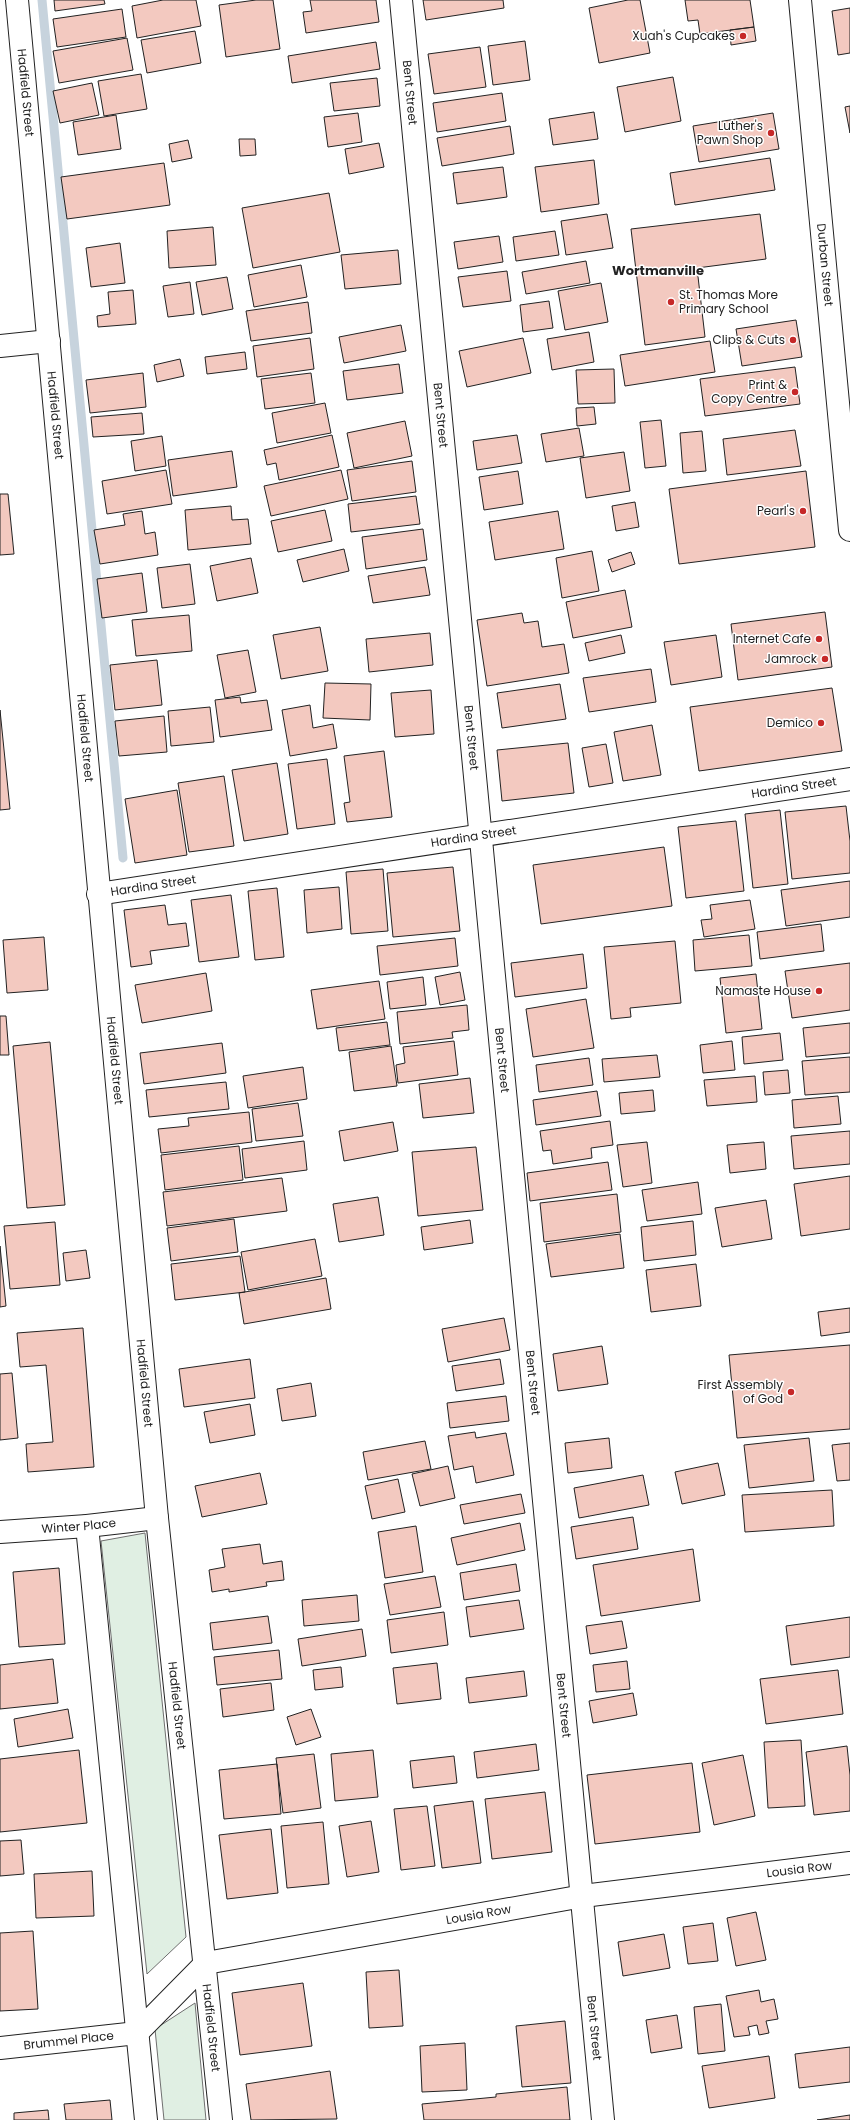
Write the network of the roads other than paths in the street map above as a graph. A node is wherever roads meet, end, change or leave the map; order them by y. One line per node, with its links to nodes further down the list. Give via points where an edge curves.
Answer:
1 (17, 0): 4 (street, Hadfield Street)
2 (401, 0): 8 (street, Bent Street)
3 (800, 0): 6 (street, Durban Street)
4 (49, 341): 5 (street); 9 (street, Hadfield Street)
5 (0, 346)
6 (850, 530)
7 (850, 779): 8 (street, Hardina Street)
8 (481, 836): 9 (street, Hardina Street); 14 (street, Bent Street)
9 (98, 894): 10 (street, Hadfield Street)
10 (157, 1518): 11 (street, Winter Place); 15 (street, Hadfield Street)
11 (87, 1526): 12 (street, Winter Place); 16 (street)
12 (0, 1532)
13 (850, 1862): 14 (street, Lousia Row)
14 (583, 1896): 15 (street, Lousia Row); 20 (street, Bent Street)
15 (206, 1963): 16 (street); 19 (street, Hadfield Street)
16 (137, 2032): 17 (street, Brummel Place); 18 (street)
17 (0, 2048)
18 (146, 2120)
19 (221, 2120)
20 (603, 2120)

